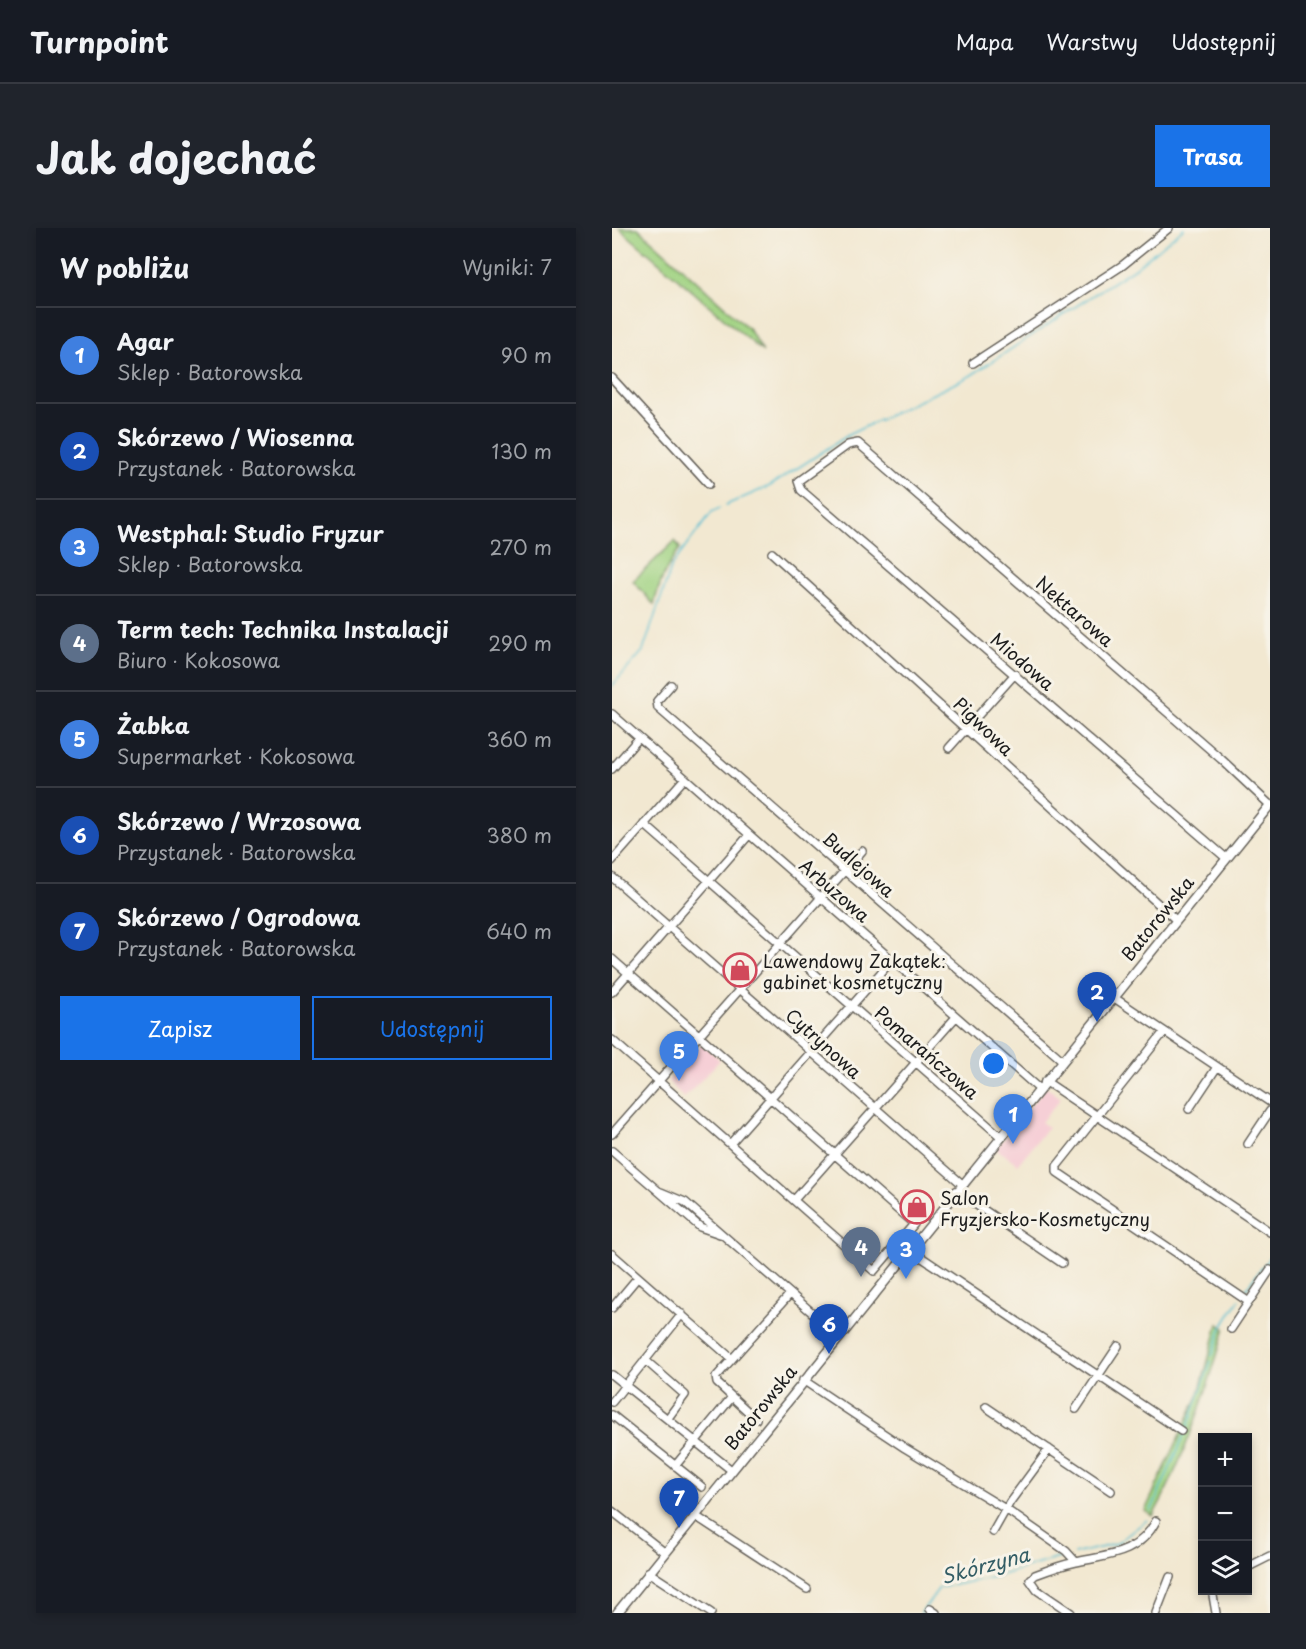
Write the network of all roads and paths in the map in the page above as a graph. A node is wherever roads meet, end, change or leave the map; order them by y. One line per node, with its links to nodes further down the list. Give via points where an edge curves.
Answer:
1 (1169, 228): 2 (street, via 1123,265)
2 (973, 363)
3 (612, 378): 5 (street)
4 (858, 443): 7 (street, Miodowa, via 818,464 798,481 799,487); 15 (street, Nektarowa)
5 (709, 484)
6 (772, 553): 10 (street, Pigwowa)
7 (1015, 674): 10 (street); 19 (street, Miodowa)
8 (671, 685): 21 (street, Budlejowa, via 657,701 658,708)
9 (612, 714): 11 (street, Arbuzowa)
10 (967, 728): 12 (street); 25 (street, Pigwowa, via 969,734)
11 (639, 738): 13 (street); 14 (street, Arbuzowa)
12 (949, 748)
13 (612, 769)
14 (685, 778): 16 (street); 17 (street, Arbuzowa)
15 (1270, 805): 19 (street, Batorowska)
16 (644, 824): 20 (street); 23 (street, Pomarańczowa)
17 (749, 835): 23 (street); 24 (street, Arbuzowa)
18 (862, 851): 21 (street)
19 (1226, 858): 25 (street, Batorowska)
20 (612, 861)
21 (844, 871): 24 (street); 40 (street, Budlejowa)
22 (612, 877): 26 (street, Cytrynowa)
23 (710, 881): 26 (street); 27 (street, Pomarańczowa)
24 (821, 897): 27 (street); 29 (street, Arbuzowa)
25 (1176, 920): 33 (street, Batorowska)
26 (669, 927): 30 (street); 31 (street, Cytrynowa)
27 (780, 943): 31 (street); 34 (street, Pomarańczowa)
28 (612, 958): 30 (street)
29 (892, 960): 34 (street); 35 (street, Arbuzowa)
30 (628, 973): 32 (street); 37 (street)
31 (740, 989): 37 (street); 39 (street, Cytrynowa)
32 (612, 992)
33 (1113, 997): 36 (street); 40 (street, Batorowska)
34 (852, 1006): 39 (street); 41 (street, Pomarańczowa)
35 (957, 1017): 41 (street); 45 (street, Arbuzowa)
36 (1164, 1032): 42 (street); 51 (street)
37 (699, 1035): 43 (street); 46 (street)
38 (612, 1040): 43 (street)
39 (811, 1052): 46 (street); 48 (street, Cytrynowa)
40 (1062, 1060): 44 (street, Batorowska)
41 (916, 1062): 48 (street); 53 (street, Pomarańczowa)
42 (1217, 1067): 47 (street); 49 (street)
43 (659, 1081): 52 (street); 54 (street)
44 (1045, 1082): 45 (street, Batorowska); 51 (street)
45 (1039, 1089): 53 (street, Batorowska)
46 (770, 1098): 54 (street); 57 (street)
47 (1270, 1102)
48 (875, 1108): 57 (street); 58 (street, Cytrynowa)
49 (1189, 1109)
50 (1270, 1111): 55 (street)
51 (1096, 1117): 60 (street); 67 (street, via 1057,1166 1057,1172)
52 (612, 1134)
53 (1000, 1136): 58 (street, Batorowska)
54 (730, 1144): 59 (street)
55 (1248, 1144)
56 (612, 1151): 66 (street, via 700,1227 722,1234)
57 (835, 1154): 59 (street); 59 (street, via 914,1224 874,1271)
58 (959, 1188): 61 (street, Batorowska); 63 (street, Cytrynowa)
59 (794, 1200)
60 (1270, 1232)
61 (909, 1249): 71 (street, Batorowska); 76 (street)
62 (612, 1254): 65 (street)
63 (1062, 1263)
64 (1270, 1270): 67 (street)
65 (638, 1277): 68 (street); 69 (street)
66 (790, 1293): 71 (street); 73 (street)
67 (1249, 1302): 70 (street)
68 (612, 1308)
69 (682, 1314): 73 (street); 74 (street)
70 (1231, 1329)
71 (839, 1336): 77 (street, Batorowska)
72 (1118, 1346): 76 (street)
73 (732, 1359): 79 (street, via 717,1377 717,1383)
74 (645, 1360): 78 (street); 84 (street, via 685,1395)
75 (612, 1375): 78 (street)
76 (1099, 1376): 82 (street); 86 (street)
77 (803, 1380): 90 (street, Batorowska); 93 (street)
78 (625, 1385): 80 (street); 84 (street)
79 (732, 1397): 85 (street); 87 (street)
80 (612, 1402)
81 (986, 1407): 88 (street)
82 (1076, 1408)
83 (612, 1415): 89 (street)
84 (668, 1419): 87 (street)
85 (756, 1419)
86 (1181, 1431)
87 (696, 1441): 89 (street); 90 (street)
88 (1049, 1449): 92 (street); 93 (street)
89 (675, 1466): 91 (street)
90 (730, 1469): 95 (street, Batorowska)
91 (702, 1487)
92 (1111, 1491)
93 (1007, 1510): 97 (street); 100 (street)
94 (612, 1511): 98 (street)
95 (693, 1515): 98 (street, Batorowska); 104 (street)
96 (1156, 1521): 100 (street, via 1148,1536 1120,1553)
97 (993, 1532)
98 (664, 1552): 102 (street, Batorowska)
99 (1270, 1556): 101 (street)
100 (1076, 1562): 109 (street, via 1030,1580 1037,1590)
101 (1252, 1565)
102 (648, 1572): 106 (street); 107 (street, Batorowska)
103 (1170, 1576): 110 (street)
104 (807, 1590)
105 (1213, 1595): 111 (street)
106 (699, 1610): 108 (street)
107 (617, 1613)
108 (711, 1613)
109 (1071, 1613)
110 (1156, 1613)
111 (1216, 1613)

